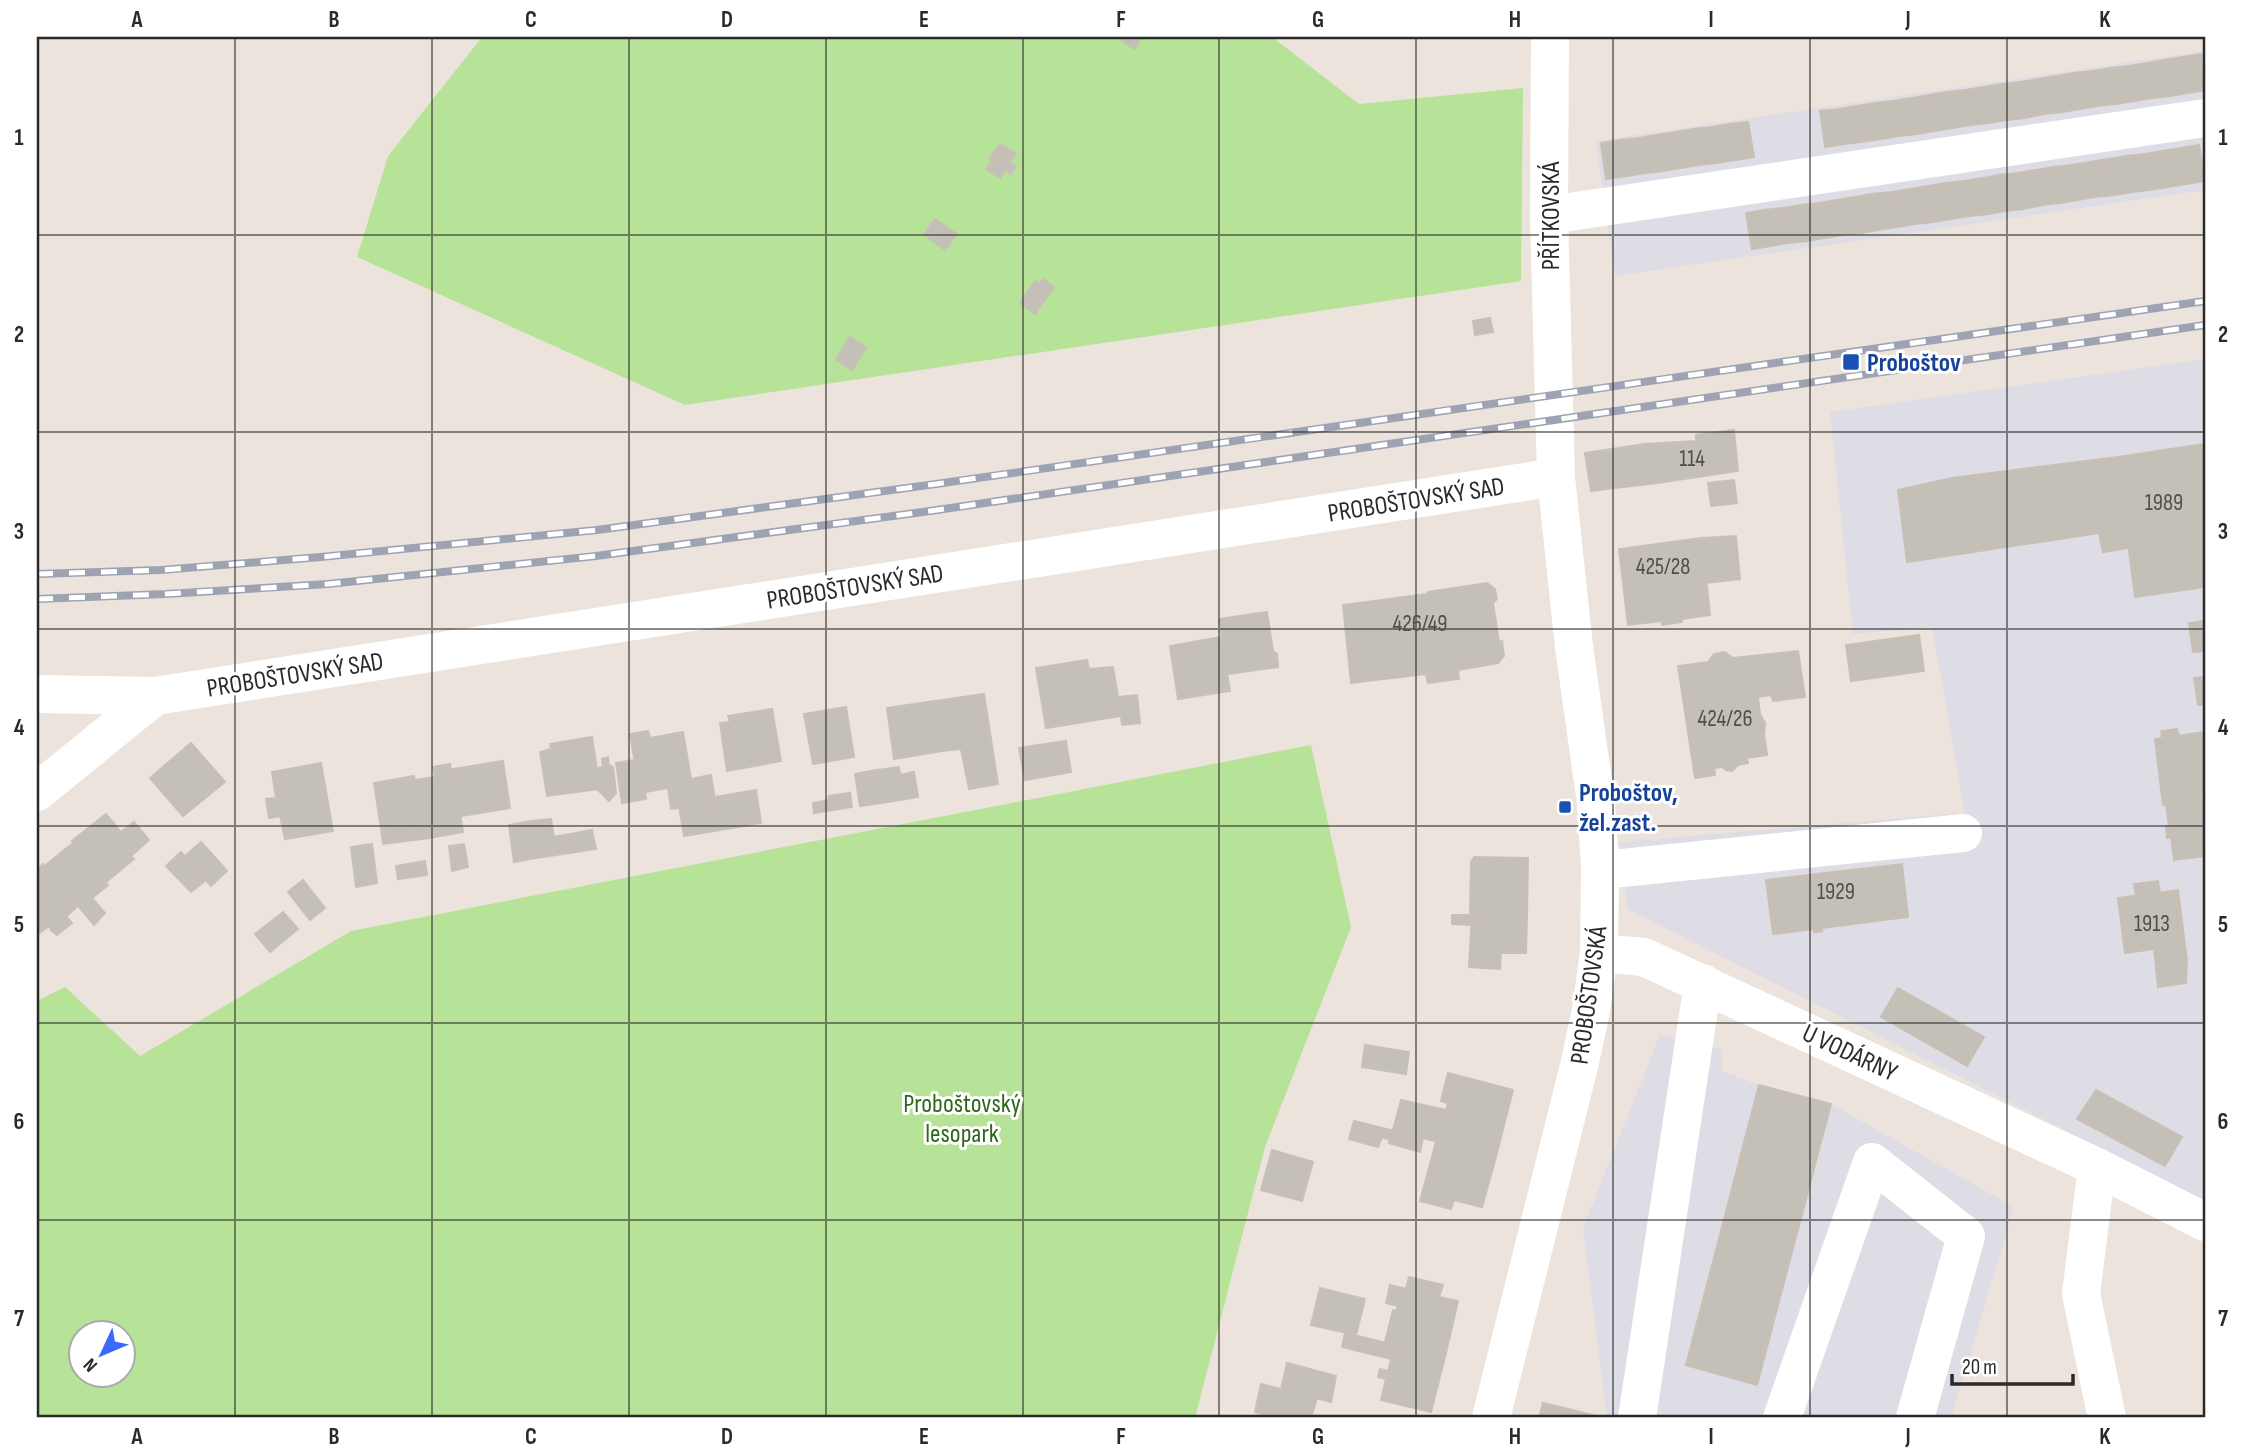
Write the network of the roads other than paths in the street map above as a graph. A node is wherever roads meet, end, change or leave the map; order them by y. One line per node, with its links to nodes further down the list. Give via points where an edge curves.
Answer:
1 (1550, 37): 3 (street, PŘÍTKOVSKÁ)
2 (2205, 118): 3 (street)
3 (1549, 215): 4 (street, PŘÍTKOVSKÁ)
4 (1554, 395): 5 (street, PROBOŠTOVSKÁ)
5 (1556, 477): 7 (street, PROBOŠTOVSKÝ SAD); 10 (street, PROBOŠTOVSKÁ)
6 (37, 694): 7 (street, PROBOŠTOVSKÝ SAD)
7 (155, 696): 8 (street)
8 (37, 792)
9 (1963, 833): 10 (street)
10 (1601, 867): 11 (street, PROBOŠTOVSKÁ)
11 (1599, 953): 12 (street, U VODÁRNY, via 1644,957); 15 (street, PROBOŠTOVSKÁ, via 1580,1062)
12 (1703, 983): 13 (street, U VODÁRNY); 16 (street)
13 (2097, 1167): 14 (street, U VODÁRNY); 19 (street, via 2081,1294)
14 (2205, 1222)
15 (1491, 1418)
16 (1637, 1418)
17 (1782, 1418): 18 (street, via 1872,1162 1966,1236)
18 (1915, 1418)
19 (2108, 1418)

